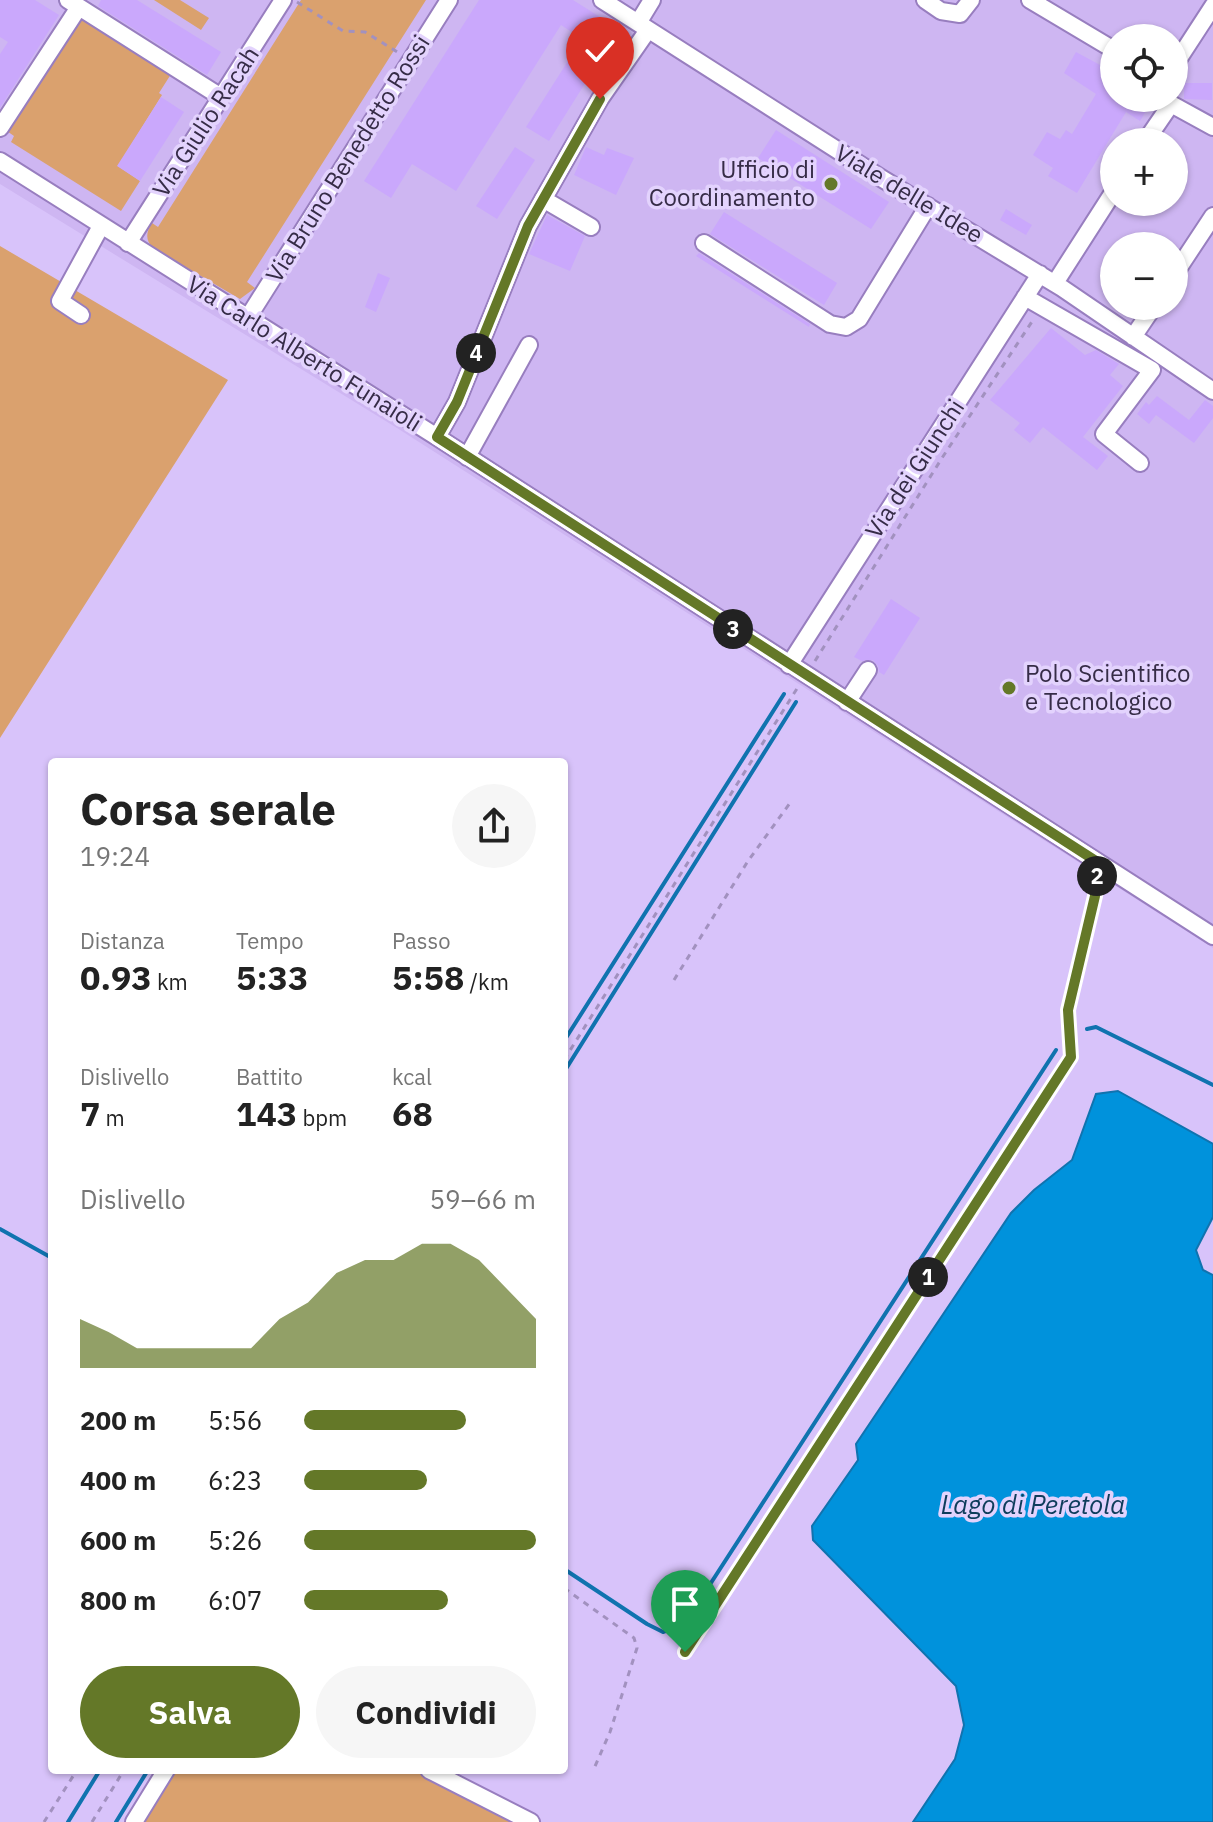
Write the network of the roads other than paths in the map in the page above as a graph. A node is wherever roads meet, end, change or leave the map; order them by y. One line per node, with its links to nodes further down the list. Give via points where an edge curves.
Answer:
1 (283, 0): 14 (street, Via Giulio Racah)
2 (449, 0): 32 (street, Via Bruno Benedetto Rossi)
3 (602, 0): 11 (street, Viale delle Idee)
4 (652, 0): 11 (street)
5 (925, 0): 6 (street, via 960,14)
6 (971, 0)
7 (1030, 0): 9 (street)
8 (74, 3): 14 (street); 17 (street)
9 (1053, 5): 12 (street)
10 (1213, 6): 13 (street)
11 (643, 26): 19 (street); 20 (street, Viale delle Idee)
12 (1100, 40)
13 (1188, 44)
14 (221, 97): 25 (street, Via Giulio Racah)
15 (1188, 112): 16 (street)
16 (1213, 127)
17 (0, 128)
18 (0, 161): 23 (street, Via Carlo Alberto Funaioli)
19 (543, 199): 24 (street); 37 (street, via 457,402)
20 (928, 206): 26 (street, via 859,319 846,327 830,324); 28 (street, Viale delle Idee)
21 (1100, 213): 29 (street)
22 (1213, 216): 27 (street)
23 (101, 226): 25 (street, Via Carlo Alberto Funaioli); 31 (street, via 60,301)
24 (591, 227)
25 (128, 243): 32 (street, Via Carlo Alberto Funaioli)
26 (704, 243)
27 (1188, 254)
28 (1040, 274): 29 (street, Viale delle Idee); 30 (street, Via dei Giunchi)
29 (1055, 283): 34 (street, Viale delle Idee)
30 (1025, 297): 39 (street, via 1152,370 1104,434); 40 (street, Via dei Giunchi)
31 (81, 315)
32 (247, 319): 37 (street, Via Carlo Alberto Funaioli)
33 (1145, 320): 34 (street)
34 (1133, 337): 36 (street, Viale delle Idee)
35 (529, 345): 38 (street)
36 (1213, 391)
37 (437, 437): 38 (street, Via Carlo Alberto Funaioli)
38 (467, 457): 40 (street, Via Carlo Alberto Funaioli)
39 (1140, 463)
40 (789, 665): 42 (street, Via Carlo Alberto Funaioli)
41 (868, 670): 42 (street)
42 (847, 702): 43 (street, Via Carlo Alberto Funaioli)
43 (1213, 936)
44 (164, 1774): 46 (street)
45 (437, 1774): 47 (street)
46 (134, 1822)
47 (531, 1822)

